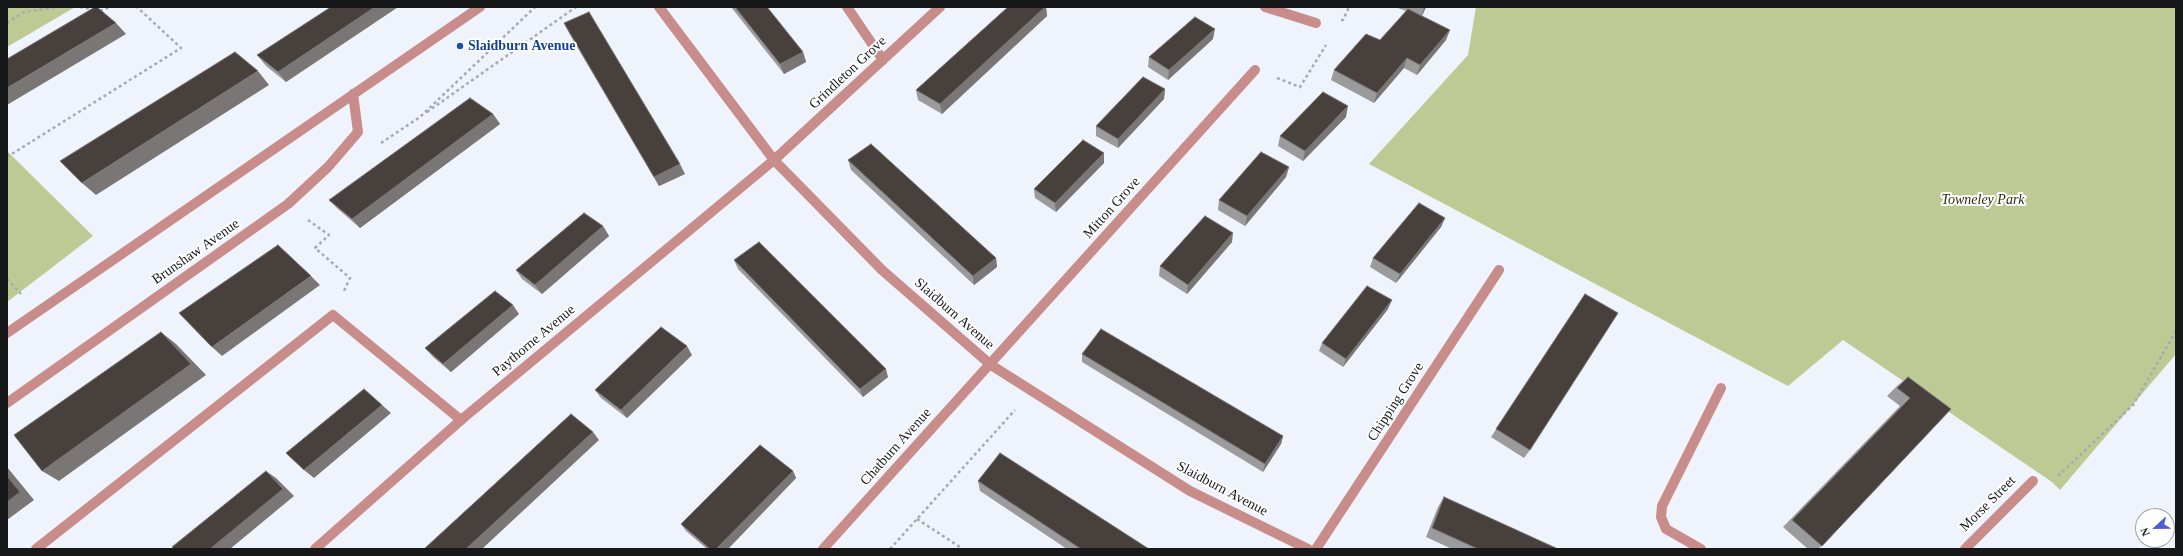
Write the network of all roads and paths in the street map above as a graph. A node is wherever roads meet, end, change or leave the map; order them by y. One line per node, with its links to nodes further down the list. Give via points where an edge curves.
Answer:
1 (58, 7): 12 (path, via 24,12)
2 (80, 7): 3 (path, via 101,11)
3 (110, 7)
4 (137, 7): 19 (path, via 181,48)
5 (480, 7): 16 (street)
6 (535, 7): 17 (path)
7 (576, 7): 17 (path)
8 (659, 7): 20 (street, Slaidburn Avenue)
9 (847, 7): 14 (street)
10 (940, 7): 14 (street, Grindleton Grove)
11 (1265, 7): 13 (street)
12 (7, 22)
13 (1316, 23): 15 (path, via 1331,36 1300,86)
14 (883, 60): 20 (street, Grindleton Grove)
15 (1255, 70): 26 (street, Mitton Grove)
16 (353, 94): 21 (street, Brunshaw Avenue, via 358,132 328,167); 25 (street)
17 (420, 117): 18 (path)
18 (380, 143)
19 (7, 157)
20 (774, 160): 26 (street, Slaidburn Avenue, via 882,270); 30 (street, Paythorne Avenue)
21 (288, 204): 23 (path, via 329,235 315,248 350,278); 29 (street, Brunshaw Avenue)
22 (1499, 270): 39 (street, Chipping Grove)
23 (333, 315): 30 (street); 33 (street)
24 (2176, 331): 31 (path, via 2133,404 2052,482)
25 (7, 333)
26 (991, 365): 28 (street, Slaidburn Avenue); 35 (street, Chatburn Avenue)
27 (1721, 388): 40 (street, via 1662,506 1661,517 1666,529)
28 (1032, 391): 32 (path); 38 (street, Slaidburn Avenue, via 1190,491)
29 (7, 403)
30 (460, 420): 34 (street, Paythorne Avenue)
31 (2033, 481): 41 (street, Morse Street)
32 (917, 519): 36 (path); 37 (path)
33 (36, 549)
34 (315, 549)
35 (823, 549)
36 (890, 549)
37 (963, 549)
38 (1308, 549)
39 (1316, 549)
40 (1701, 549)
41 (1965, 549)

